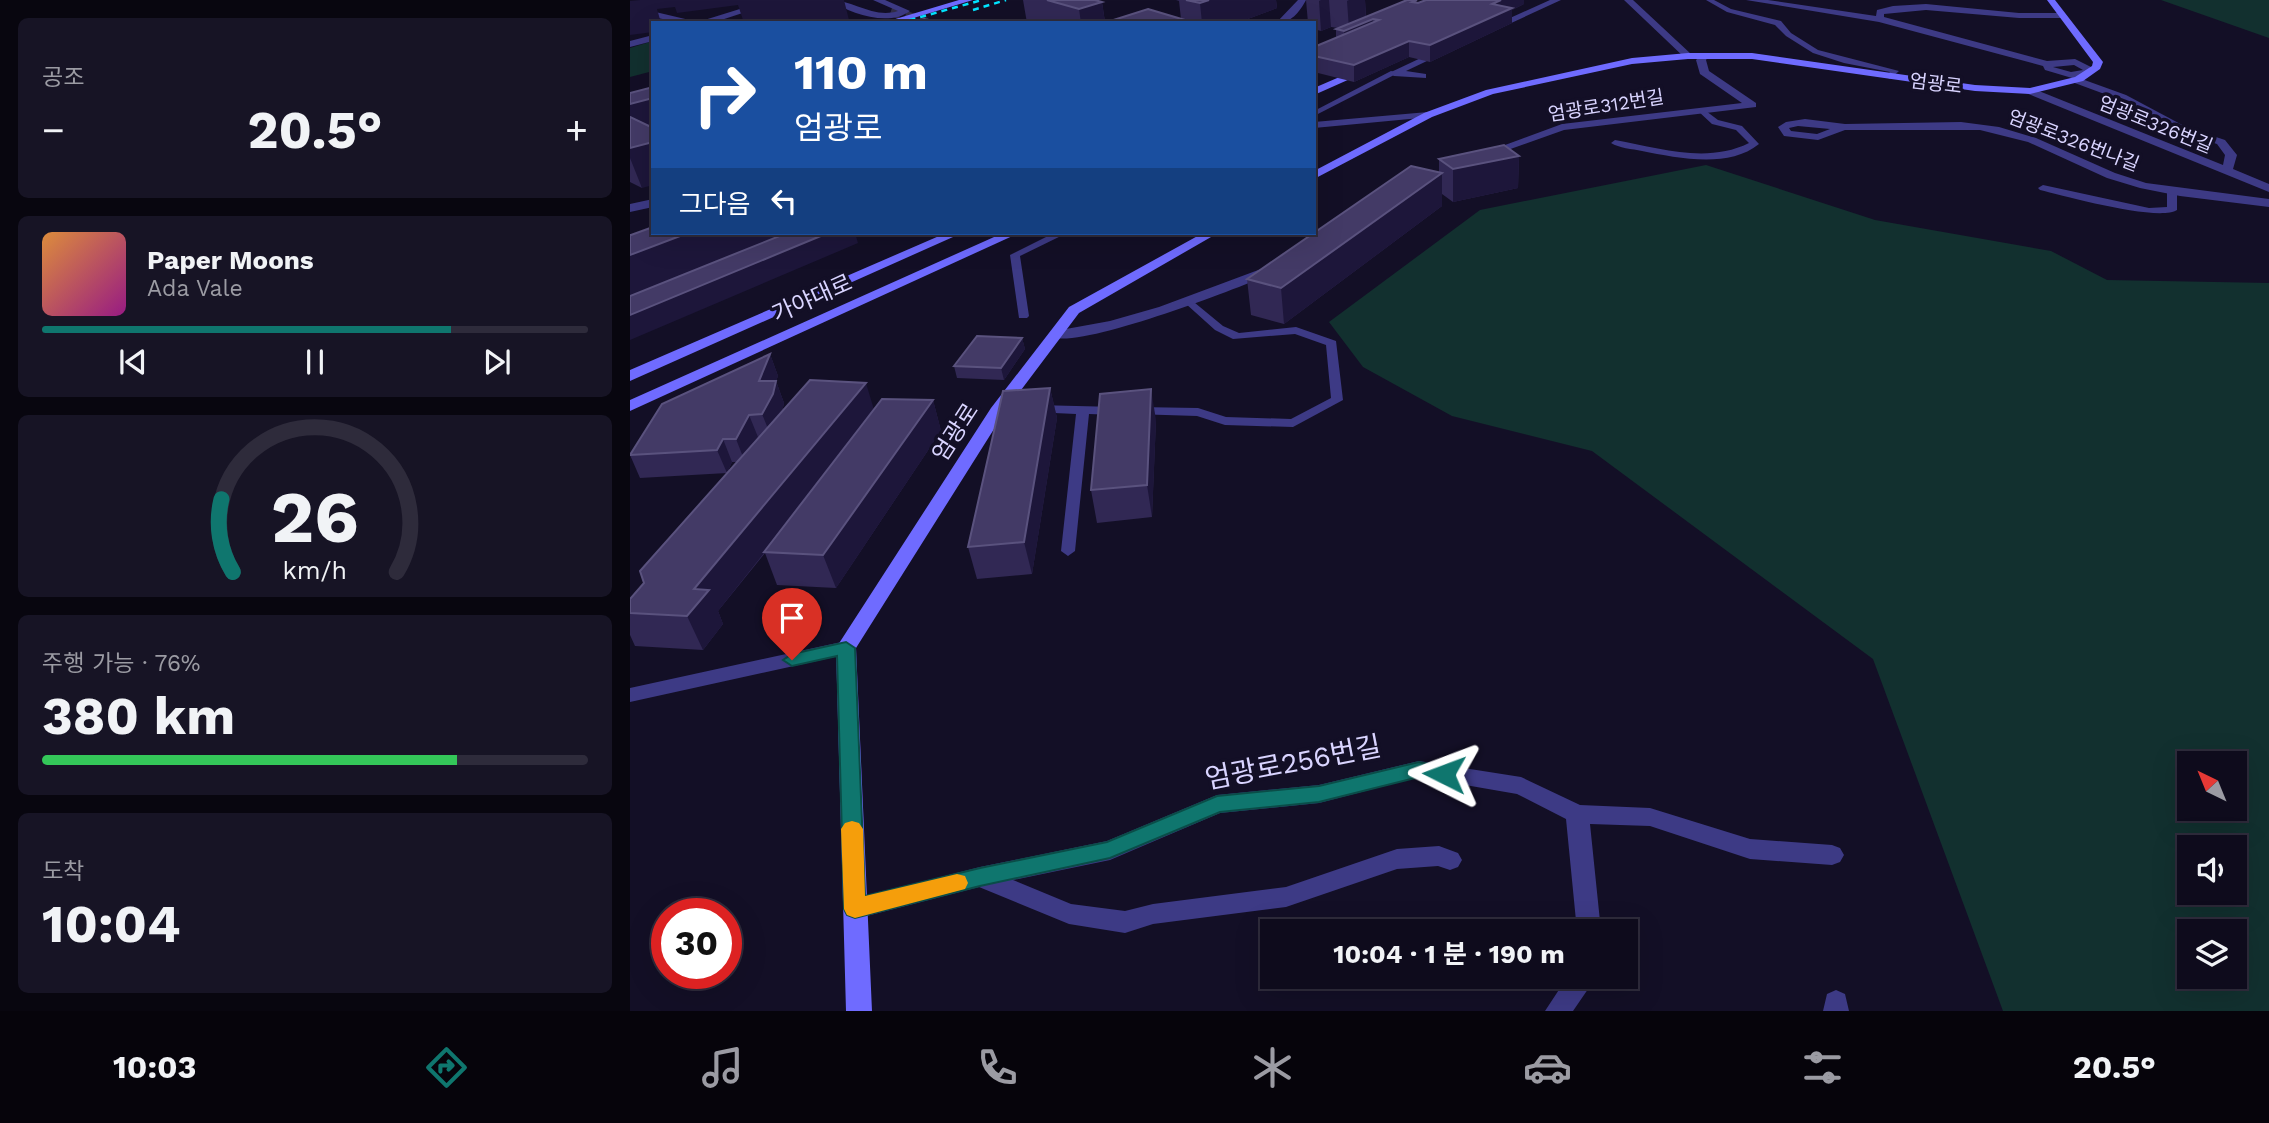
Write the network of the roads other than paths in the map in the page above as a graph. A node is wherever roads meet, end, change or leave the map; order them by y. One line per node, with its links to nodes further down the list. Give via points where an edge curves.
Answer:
1 (654, 0): 13 (street)
2 (778, 0): 19 (street)
3 (834, 0): 15 (street, via 879,15)
4 (857, 0): 14 (street)
5 (877, 0): 15 (street, via 903,9)
6 (969, 0): 15 (main road)
7 (1301, 0): 21 (street)
8 (1557, 0): 22 (street)
9 (1628, 0): 26 (street)
10 (1709, 0): 35 (lane, via 1729,11 1778,23 1786,35 1814,51 1895,71)
11 (1750, 0): 17 (street)
12 (2051, 0): 16 (main road)
13 (630, 8): 18 (street)
14 (891, 11)
15 (906, 15): 20 (main road)
16 (2062, 15): 17 (street, via 2015,16 1912,4 1889,6); 28 (main road)
17 (1880, 19): 31 (street)
18 (685, 21)
19 (709, 21)
20 (891, 21)
21 (1282, 21)
22 (1486, 31)
23 (651, 39): 24 (street)
24 (630, 44)
25 (1451, 47): 33 (street)
26 (1688, 56): 27 (main road, 엄광로); 42 (main road, 엄광로, via 1632,61 1490,92)
27 (1704, 56): 35 (main road, 엄광로, via 1752,56); 40 (street, 엄광로312번길, via 1704,72 1752,105)
28 (2094, 56): 30 (street); 32 (main road, via 2097,67)
29 (1379, 62): 38 (main road)
30 (2075, 62): 31 (street); 32 (street)
31 (2048, 66): 32 (street, via 2069,75); 37 (street, via 2052,76)
32 (2090, 73): 36 (main road, 엄광로)
33 (1394, 74): 34 (street); 41 (lane)
34 (1422, 76)
35 (1890, 77): 39 (main road, 엄광로)
36 (2076, 80): 37 (main road, 엄광로); 47 (street, via 2221,142 2231,155)
37 (2045, 89): 39 (main road, 엄광로)
38 (1316, 91)
39 (2030, 91): 47 (street, 엄광로326번길)
40 (1702, 111): 45 (lane, via 1716,122 1740,128 1755,144 1738,155 1691,155); 46 (street, 엄광로312번길, via 1562,127)
41 (1316, 113)
42 (1427, 114): 43 (lane); 48 (main road, 엄광로)
43 (1316, 125)
44 (1783, 127): 51 (street, 엄광로326번나길, via 1791,122 1998,130 2028,138 2127,181)
45 (1615, 144)
46 (1467, 162)
47 (2227, 171): 50 (street, 엄광로326번길)
48 (1316, 175)
49 (2043, 188): 51 (lane, via 2150,211 2172,210)
50 (2269, 188)
51 (2172, 190): 53 (street, 엄광로326번나길)
52 (651, 203): 54 (street)
53 (2269, 203)
54 (630, 208)
55 (951, 235): 63 (main road, 가야대로)
56 (1009, 235): 64 (main road, 가야대로)
57 (1058, 235): 61 (lane, via 1015,255)
58 (1206, 235): 62 (main road, 엄광로, via 1074,310)
59 (1277, 267): 60 (street)
60 (1189, 301): 62 (street, via 1096,330); 66 (lane, via 1219,328 1237,337 1296,330 1332,343 1337,400 1293,423 1225,421 1198,412)
61 (1023, 316)
62 (1055, 335): 65 (main road, 엄광로)
63 (630, 376)
64 (630, 406)
65 (1011, 409): 66 (lane); 68 (main road, 엄광로)
66 (1083, 410): 67 (lane)
67 (1068, 551)
68 (846, 648): 69 (street); 74 (main road)
69 (630, 695)
70 (1577, 814): 71 (street, 엄광로256번길, via 1650,817 1749,849); 73 (street, 엄광로256번길, via 1521,786 1419,769 1319,794 1217,804 1110,850); 75 (street)
71 (1832, 855)
72 (1450, 860): 73 (street, via 1439,856 1397,859 1286,897 1153,914 1125,922 1069,914)
73 (980, 877): 74 (street, 엄광로256번길)
74 (855, 909): 77 (main road)
75 (1588, 919)
76 (1575, 989): 78 (street)
77 (859, 1011)
78 (1559, 1011)

